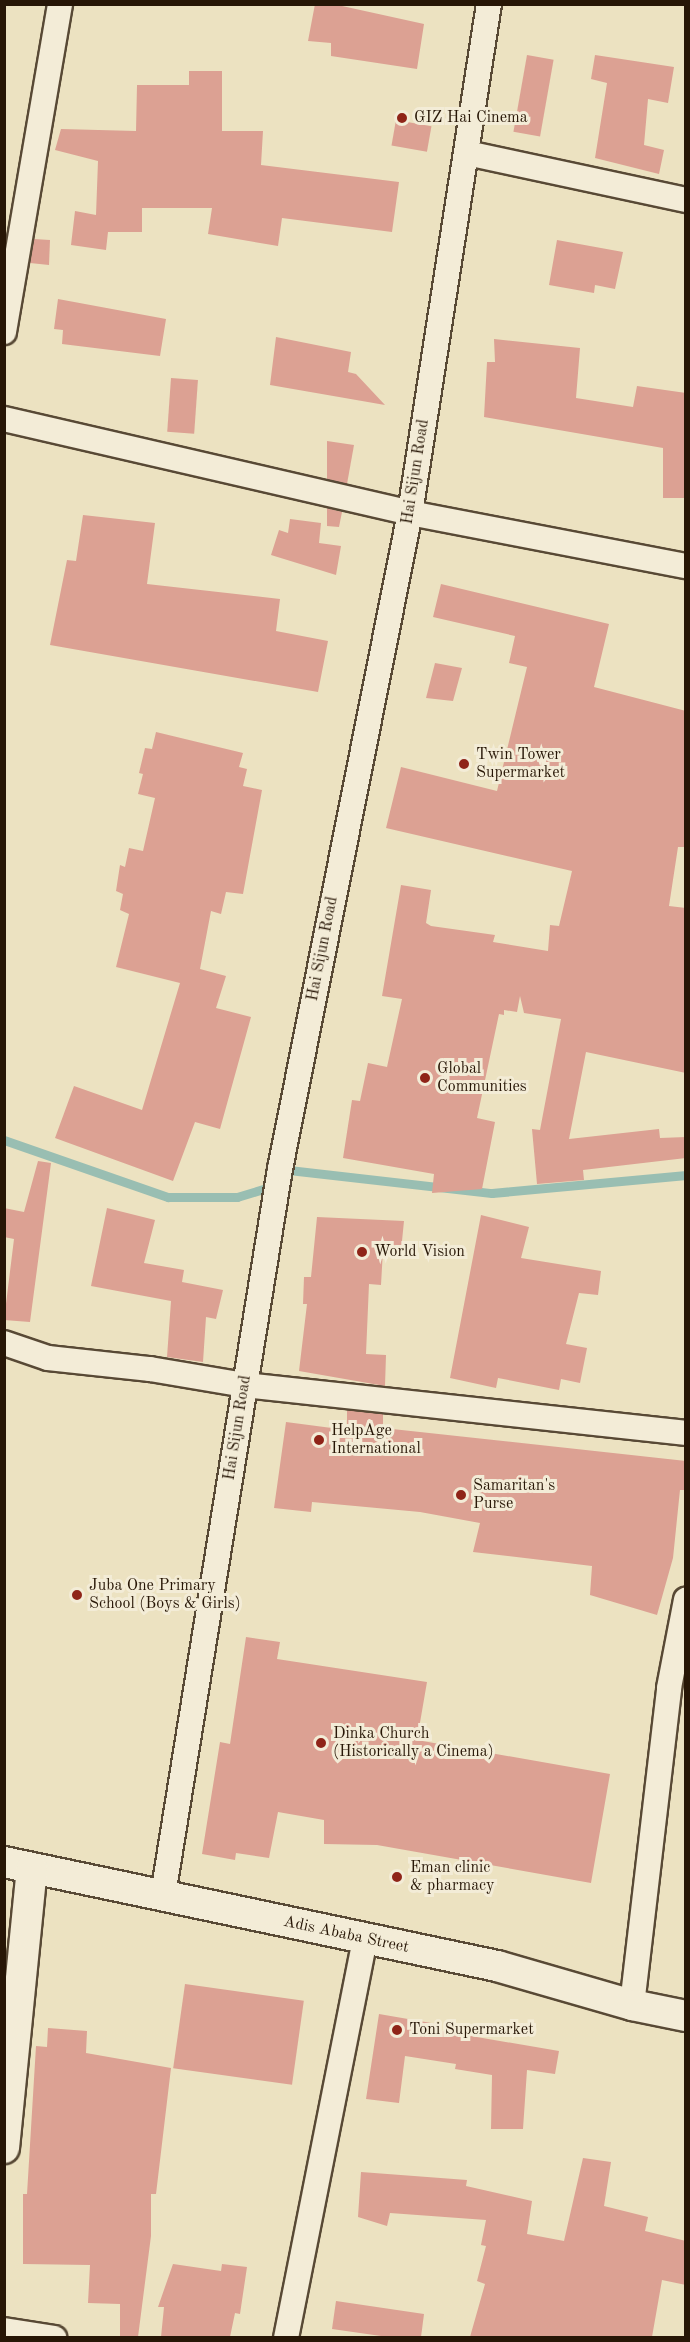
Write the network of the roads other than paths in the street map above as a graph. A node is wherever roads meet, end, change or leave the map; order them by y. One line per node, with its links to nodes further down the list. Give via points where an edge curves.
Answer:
1 (60, 4): 5 (street)
2 (489, 4): 3 (street, Hai Sijun Road)
3 (467, 153): 4 (street); 7 (street, Hai Sijun Road)
4 (686, 200)
5 (4, 332)
6 (4, 419): 7 (street)
7 (410, 513): 8 (street); 10 (street, Hai Sijun Road, via 280,1169)
8 (686, 566)
9 (4, 1343): 10 (street, via 48,1358)
10 (245, 1385): 11 (street); 15 (street, Hai Sijun Road)
11 (686, 1433)
12 (686, 1600): 13 (street)
13 (677, 1691): 17 (street)
14 (18, 1865): 15 (street, Adis Ababa Street); 19 (street)
15 (163, 1895): 16 (street, Adis Ababa Street)
16 (365, 1940): 17 (street, Adis Ababa Street, via 496,1966); 22 (street)
17 (632, 2005): 18 (street, Adis Ababa Street)
18 (686, 2016)
19 (4, 2148)
20 (4, 2330): 21 (street)
21 (54, 2337)
22 (286, 2337)

